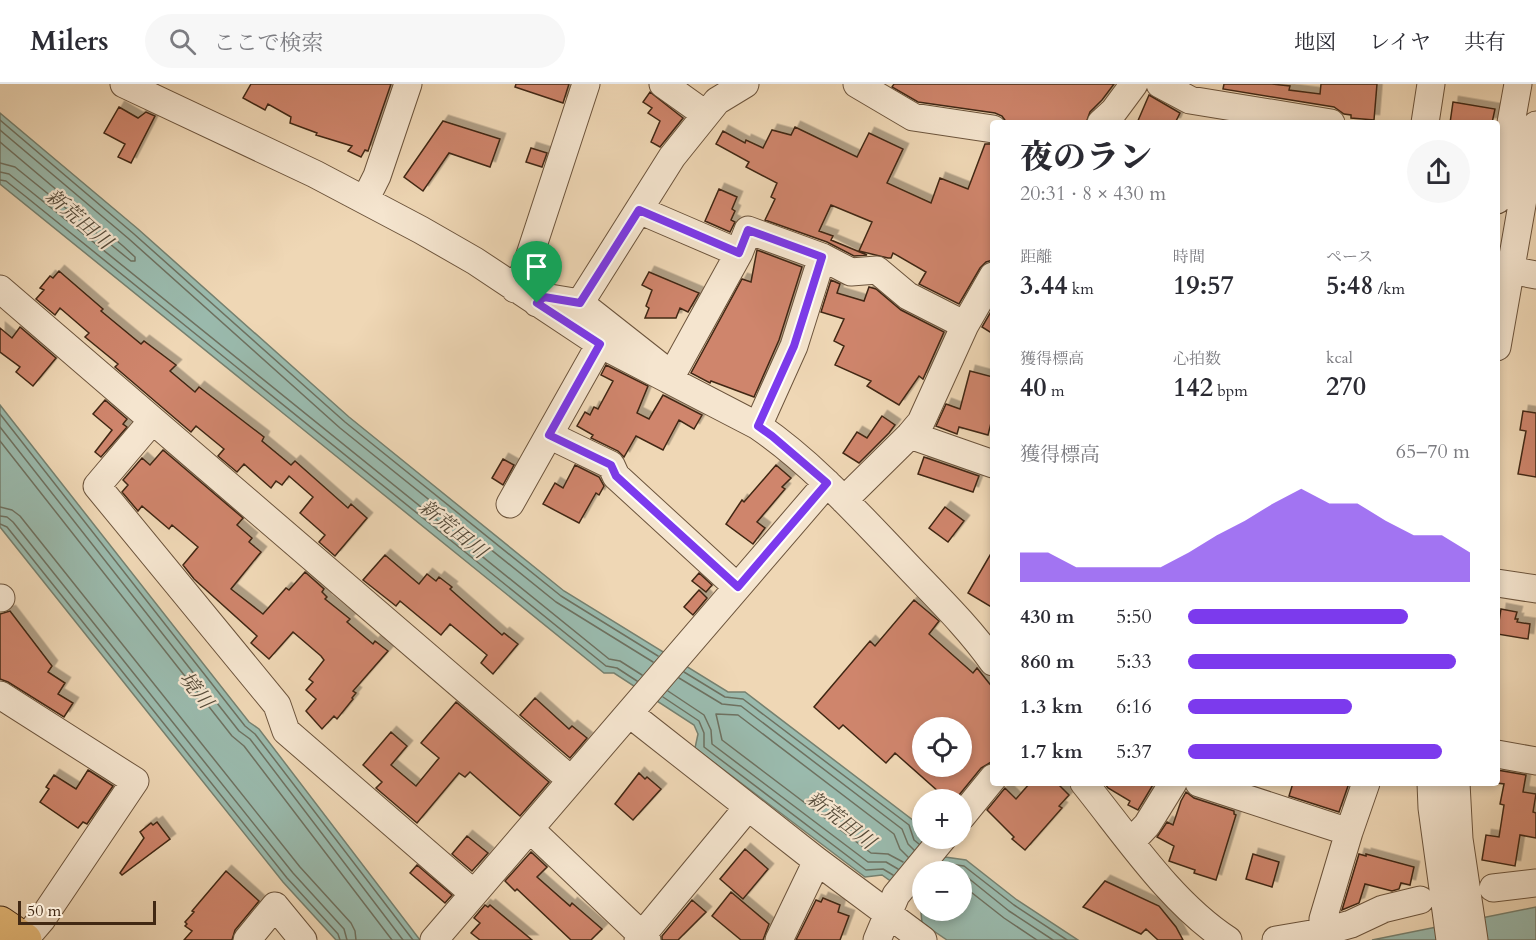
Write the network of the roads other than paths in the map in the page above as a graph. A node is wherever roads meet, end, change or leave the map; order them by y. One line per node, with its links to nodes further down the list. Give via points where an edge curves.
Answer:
1 (124, 84): 19 (street)
2 (408, 84): 19 (street)
3 (586, 84): 26 (street, via 525,270)
4 (663, 84): 11 (street)
5 (745, 84): 11 (street, via 717,101)
6 (857, 84): 17 (street, via 913,117)
7 (1134, 84): 13 (street)
8 (1160, 84): 12 (street, via 1190,100)
9 (1431, 84): 15 (street)
10 (1518, 84): 18 (street)
11 (705, 114): 20 (street)
12 (1273, 118): 14 (street)
13 (1104, 120)
14 (1296, 120)
15 (1425, 120)
16 (1536, 124): 23 (street)
17 (990, 129)
18 (1500, 183)
19 (365, 200): 26 (street, via 475,261)
20 (639, 210): 21 (street); 27 (street)
21 (739, 253): 22 (street, via 748,230); 31 (street)
22 (822, 257): 28 (street, via 851,272 877,270 908,296); 33 (street, via 794,346)
23 (1523, 273): 29 (street)
24 (990, 281): 28 (street)
25 (0, 289): 32 (street)
26 (526, 296): 27 (street); 30 (street)
27 (580, 303): 31 (street, via 660,366)
28 (965, 325): 35 (street, via 921,422)
29 (1500, 338)
30 (600, 344): 31 (street); 34 (street)
31 (669, 380): 33 (street)
32 (152, 421): 47 (street); 64 (street, via 97,486 277,705 286,731)
33 (758, 426): 37 (street)
34 (549, 435): 38 (street); 40 (street, via 611,465 616,476)
35 (910, 435): 36 (street); 37 (street)
36 (990, 463)
37 (836, 491): 40 (street); 42 (street)
38 (510, 504)
39 (1500, 583): 41 (street)
40 (738, 587): 44 (street)
41 (1536, 589)
42 (990, 658)
43 (0, 695): 69 (street, via 135,781 42,919)
44 (633, 709): 47 (street); 56 (street)
45 (1500, 754): 46 (street)
46 (1536, 761)
47 (571, 780): 57 (street)
48 (990, 782): 55 (street)
49 (1086, 786): 59 (street)
50 (1171, 786): 59 (street, via 1147,825)
51 (1208, 786): 58 (street)
52 (1365, 786): 58 (street)
53 (1431, 786): 67 (street, via 1432,808)
54 (1456, 786): 67 (street)
55 (972, 804)
56 (748, 807): 61 (street); 71 (street)
57 (530, 829): 64 (street); 71 (street)
58 (1349, 832): 68 (street, via 1323,919)
59 (1131, 842): 77 (street, via 1173,894 1211,930)
60 (934, 849): 66 (street)
61 (817, 861): 66 (street); 74 (street)
62 (1536, 883): 63 (street)
63 (1493, 888)
64 (473, 893): 70 (street)
65 (1420, 900): 68 (street, via 1383,909)
66 (892, 904): 75 (street); 76 (street)
67 (1456, 911): 79 (street); 80 (street)
68 (1323, 932): 78 (street)
69 (18, 935)
70 (437, 937)
71 (642, 938)
72 (247, 940): 73 (street, via 275,906)
73 (303, 940)
74 (779, 940)
75 (877, 940)
76 (923, 940)
77 (1228, 940)
78 (1276, 940)
79 (1450, 940)
80 (1474, 940)

